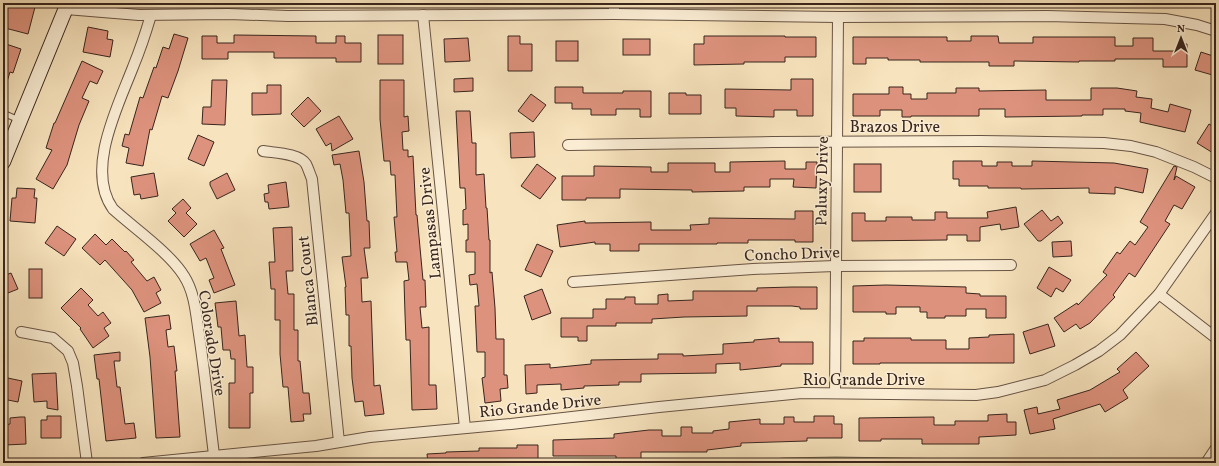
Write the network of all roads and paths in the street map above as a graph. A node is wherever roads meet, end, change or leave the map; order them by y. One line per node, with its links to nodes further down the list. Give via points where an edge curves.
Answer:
1 (614, 3): 3 (street)
2 (67, 6): 4 (street); 9 (main road)
3 (614, 14): 5 (street); 6 (street)
4 (151, 15): 5 (street); 26 (street, Colorado Drive, via 142,46 109,129 102,163 103,185 108,203 113,210 176,264 190,288 202,351)
5 (423, 15): 23 (street, Lampasas Drive)
6 (838, 16): 7 (street, via 1165,19); 10 (street, Paluxy Drive)
7 (1216, 31)
8 (3, 113): 9 (lane)
9 (20, 120): 13 (main road)
10 (836, 142): 11 (street, Brazos Drive); 14 (street, Brazos Drive, via 1104,143 1156,152); 17 (street, Paluxy Drive)
11 (568, 145)
12 (263, 151): 24 (street, Blanca Court, via 296,156 306,163 312,179)
13 (3, 162)
14 (1216, 178)
15 (1216, 213): 19 (street, Rio Grande Drive)
16 (1012, 265): 17 (street, Concho Drive)
17 (835, 266): 18 (street, Concho Drive, via 753,269); 22 (street, Paluxy Drive)
18 (573, 282)
19 (1159, 294): 21 (street); 22 (street, Rio Grande Drive, via 1120,335 1099,351 1045,380 976,395)
20 (21, 332): 27 (street, via 53,338 68,351 77,386)
21 (1216, 338)
22 (835, 394): 23 (street, Rio Grande Drive, via 794,394)
23 (465, 428): 24 (street, Rio Grande Drive)
24 (339, 442): 26 (street, Rio Grande Drive)
25 (1216, 448): 29 (street)
26 (214, 455): 28 (street, Rio Grande Drive)
27 (87, 463)
28 (143, 463)
29 (1206, 463)

